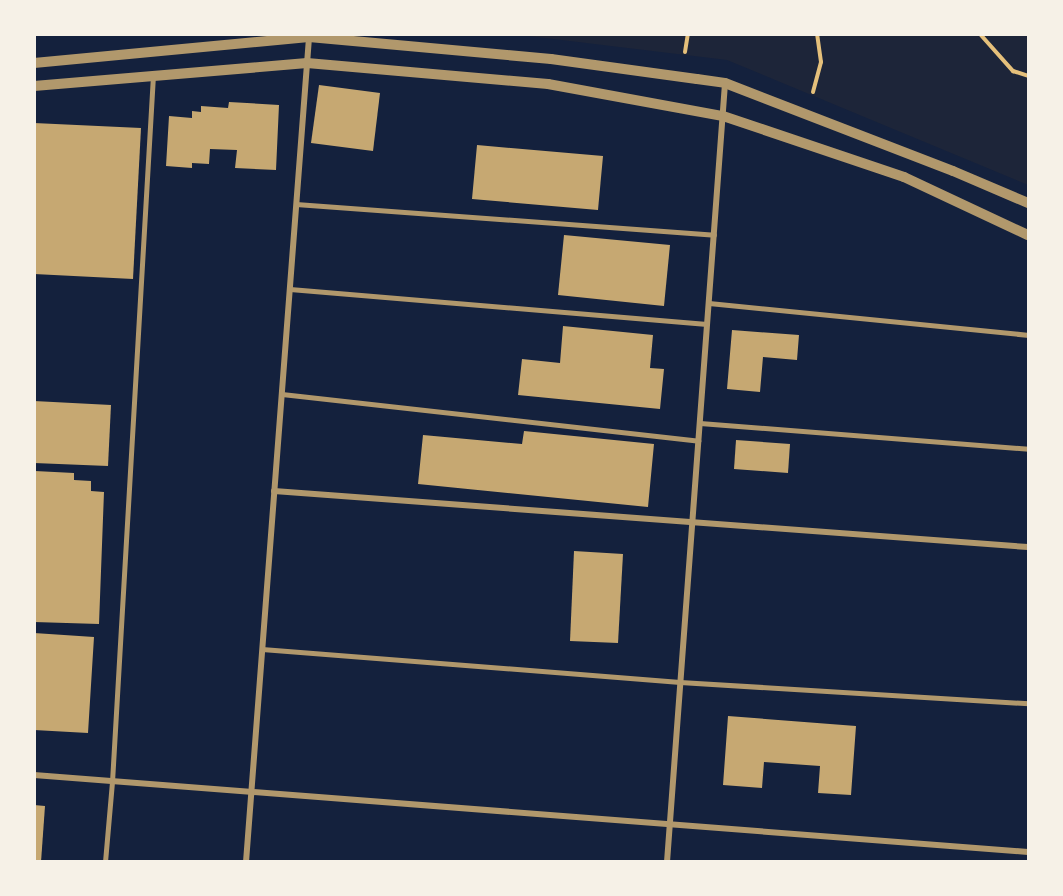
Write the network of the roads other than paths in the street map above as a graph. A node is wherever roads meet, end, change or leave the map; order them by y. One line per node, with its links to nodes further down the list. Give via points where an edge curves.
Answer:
1 (309, 37): 2 (street); 3 (street); 5 (street, via 551,59)
2 (34, 63)
3 (307, 63): 4 (street); 7 (street, via 548,84); 9 (street)
4 (153, 76): 6 (street); 27 (lane)
5 (725, 83): 7 (street); 8 (street)
6 (34, 86)
7 (723, 116): 10 (street); 11 (street, via 904,177)
8 (1029, 203)
9 (296, 204): 10 (lane); 12 (street)
10 (714, 235): 13 (street)
11 (1029, 235)
12 (290, 289): 14 (lane); 16 (street)
13 (709, 303): 14 (street); 15 (lane)
14 (707, 324): 17 (street)
15 (1029, 335)
16 (282, 394): 18 (lane); 20 (street)
17 (700, 423): 18 (street); 19 (lane)
18 (698, 441): 21 (street)
19 (1029, 449)
20 (274, 491): 21 (street); 23 (street)
21 (692, 522): 22 (street); 24 (street)
22 (1029, 547)
23 (262, 649): 24 (lane); 28 (street)
24 (680, 682): 25 (lane); 29 (street)
25 (1029, 702)
26 (34, 775): 27 (street)
27 (112, 782): 28 (street); 31 (lane)
28 (251, 792): 29 (street); 32 (street)
29 (669, 824): 30 (street); 33 (street)
30 (1029, 852)
31 (105, 861)
32 (246, 861)
33 (667, 861)

